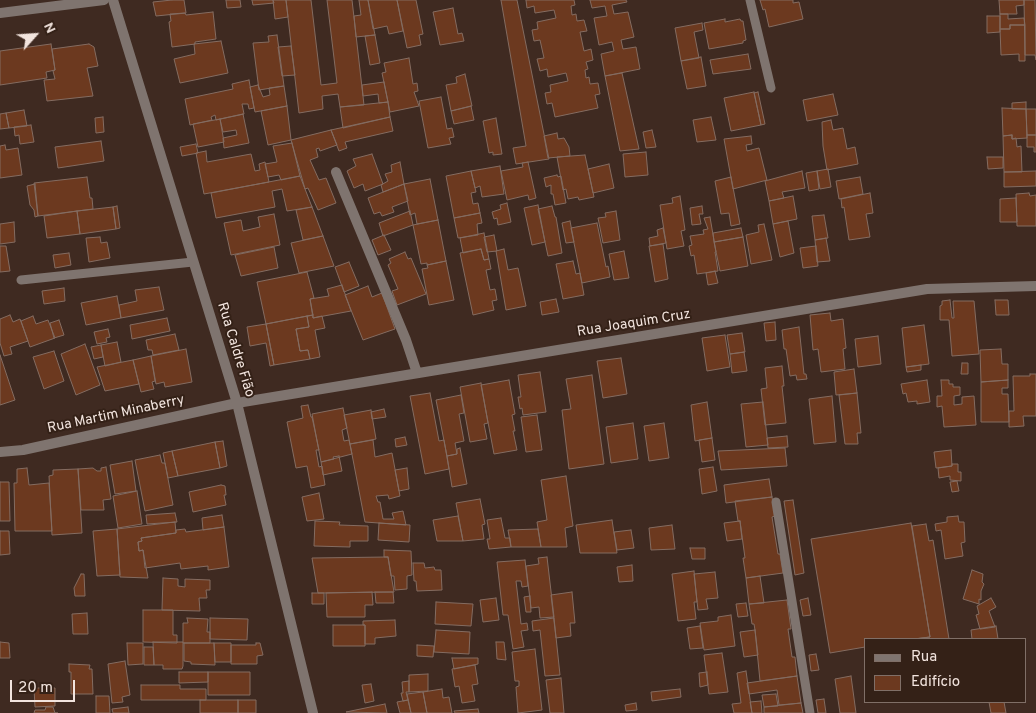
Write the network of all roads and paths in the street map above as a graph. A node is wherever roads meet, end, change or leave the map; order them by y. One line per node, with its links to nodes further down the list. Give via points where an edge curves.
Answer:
1 (104, 0): 4 (street)
2 (113, 0): 7 (street, Rua Caldre Fião)
3 (750, 0): 5 (lane)
4 (0, 13)
5 (770, 88)
6 (336, 172): 10 (street)
7 (193, 262): 8 (lane); 11 (street, Rua Caldre Fião)
8 (21, 280)
9 (1036, 286): 10 (street, Rua Joaquim Cruz, via 927,289)
10 (417, 373): 11 (street, Rua Joaquim Cruz)
11 (237, 403): 12 (street, Rua Martim Minaberry, via 23,450); 14 (street, Rua Caldre Fião)
12 (0, 452)
13 (776, 502): 15 (lane)
14 (313, 713)
15 (810, 713)

